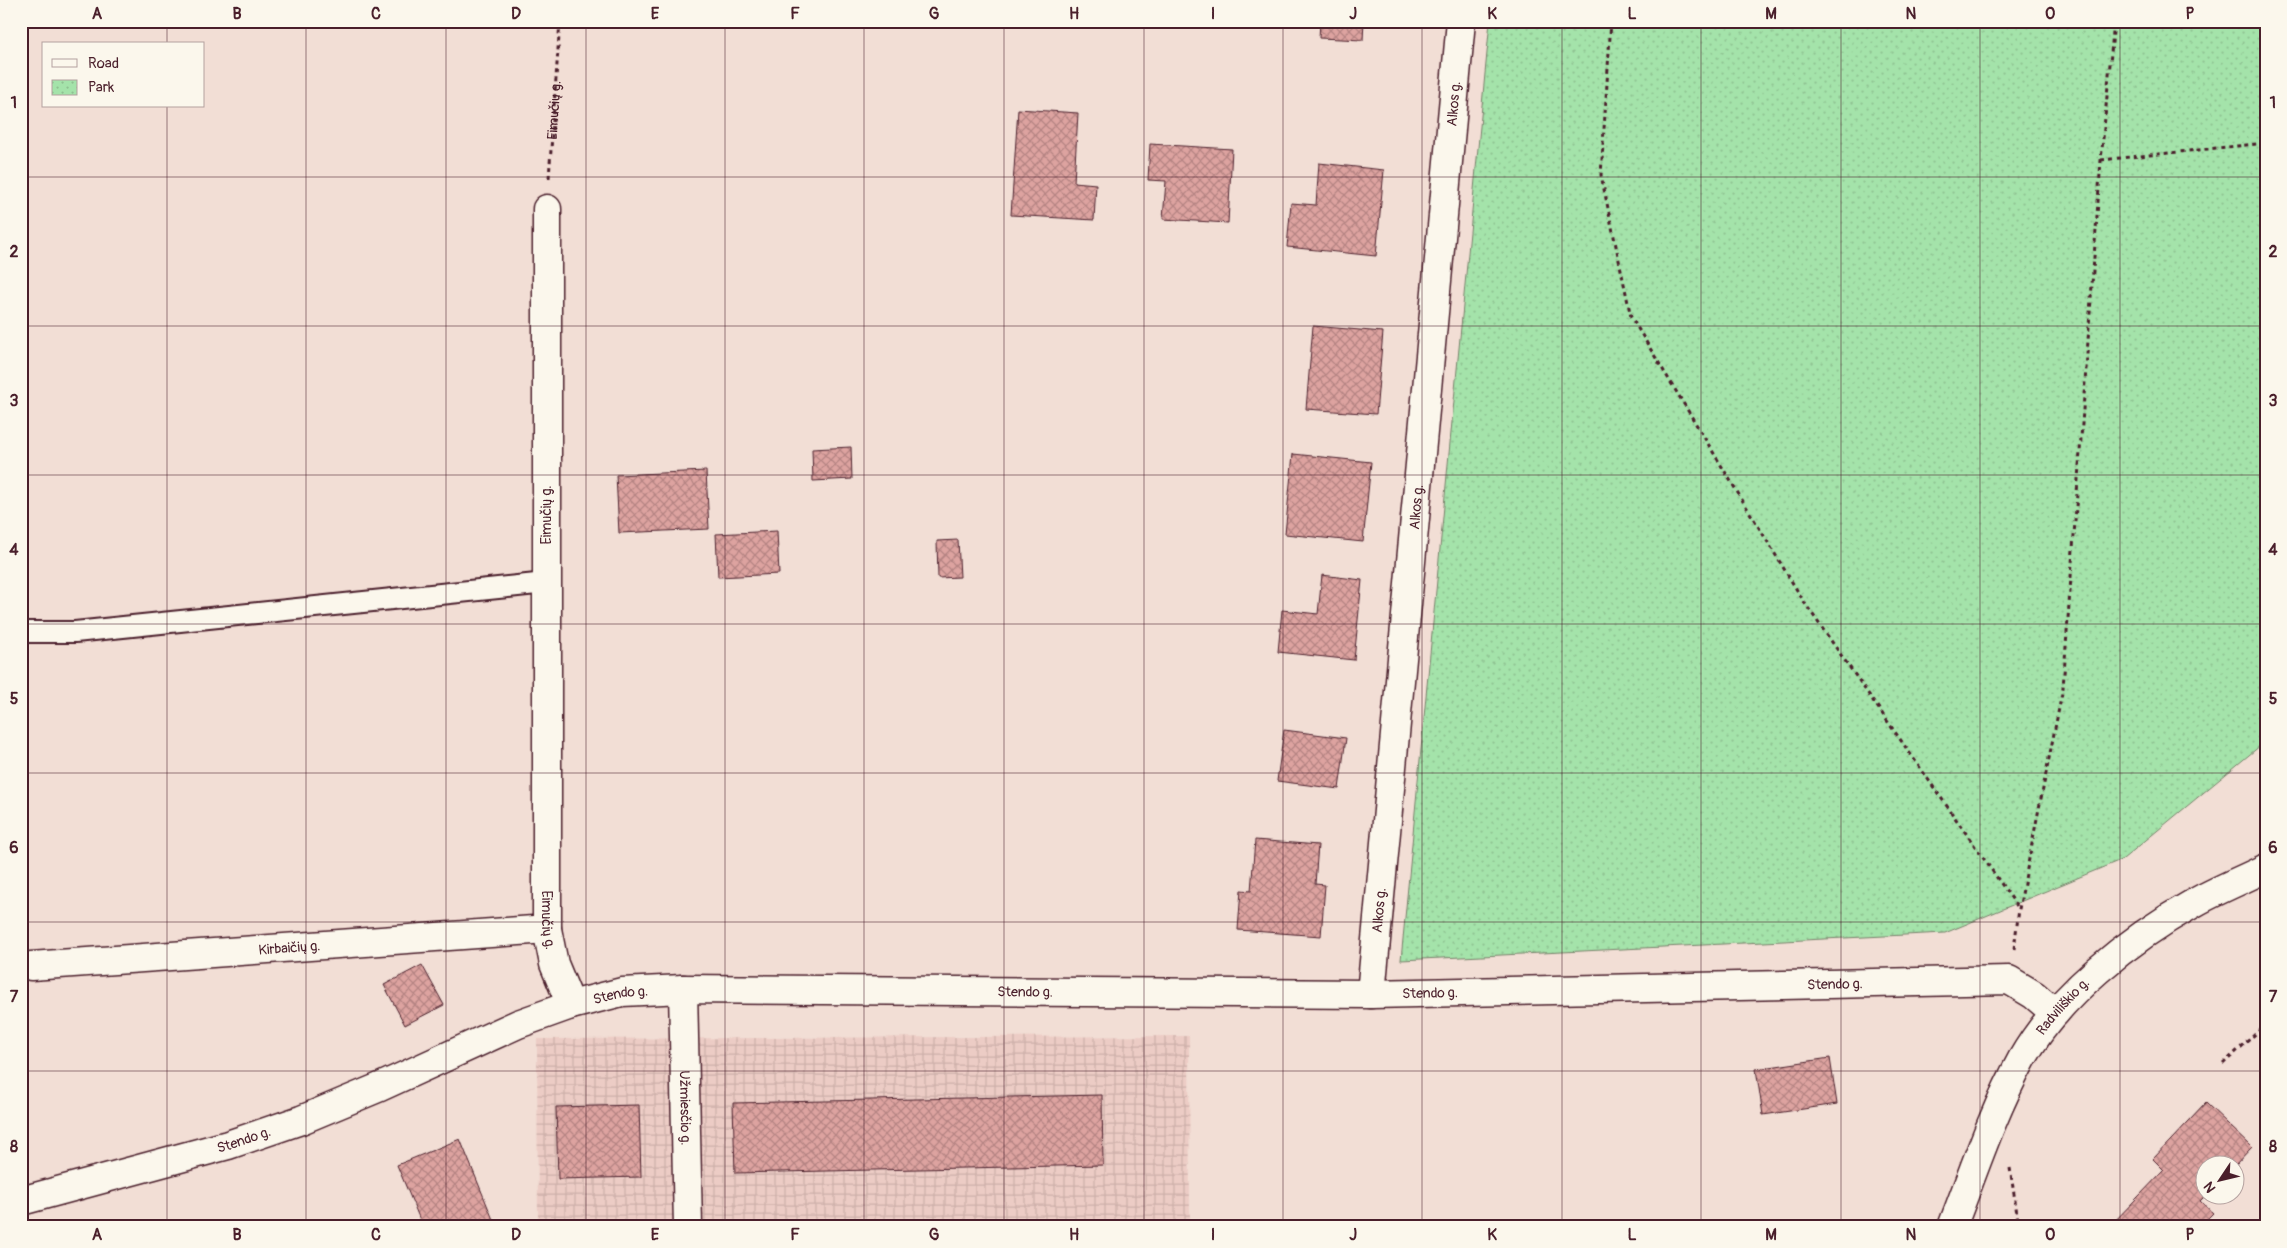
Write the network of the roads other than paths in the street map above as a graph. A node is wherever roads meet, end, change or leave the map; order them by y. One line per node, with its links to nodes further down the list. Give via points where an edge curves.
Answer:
1 (1461, 21): 9 (street, Alkos g.)
2 (547, 209): 3 (street, Eimučių g.)
3 (546, 583): 4 (lane, via 75,632); 6 (street, Eimučių g.)
4 (21, 632)
5 (2266, 868): 11 (street, Radviliškio g., via 2194,903 2121,951)
6 (547, 929): 7 (street, Kirbaičių g.); 10 (street, Eimučių g., via 554,964)
7 (31, 966)
8 (683, 989): 9 (street, Stendo g.); 10 (street, Stendo g., via 622,992); 13 (street, Užmiesčio g.)
9 (1371, 994): 11 (street, Stendo g., via 2009,980)
10 (571, 1005): 12 (street, Stendo g., via 518,1024 301,1120 219,1148)
11 (2055, 1013): 14 (street, Radviliškio g., via 2023,1058 1997,1111)
12 (21, 1201)
13 (688, 1227)
14 (1952, 1227)

